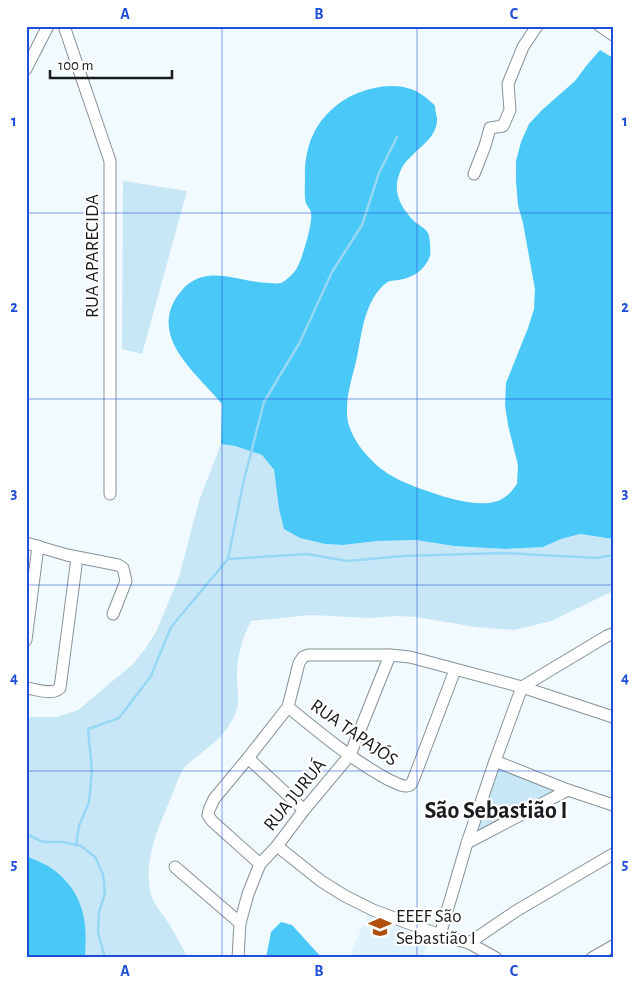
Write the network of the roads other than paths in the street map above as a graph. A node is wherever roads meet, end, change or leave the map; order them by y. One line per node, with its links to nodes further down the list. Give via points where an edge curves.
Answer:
1 (48, 26): 6 (street)
2 (64, 26): 8 (street, RUA APARECIDA, via 110,161)
3 (537, 26): 7 (street, via 523,47 508,84 510,110 503,126 490,128)
4 (600, 26): 5 (street)
5 (613, 35)
6 (26, 69)
7 (474, 174)
8 (110, 494)
9 (26, 543): 10 (street)
10 (38, 546): 11 (street); 14 (street)
11 (77, 558): 12 (street, via 123,568 126,580); 19 (street, via 60,688 52,692)
12 (113, 614)
13 (613, 634): 17 (street)
14 (26, 640)
15 (390, 655): 16 (street, via 410,657); 21 (street, via 302,657); 23 (street, RUA JURUÁ)
16 (455, 670): 18 (street); 23 (street, RUA TAPAJÓS, via 411,785 402,786)
17 (551, 670): 18 (street); 20 (street, via 547,681 549,690)
18 (522, 687): 20 (street); 25 (street)
19 (26, 688)
20 (558, 699): 22 (street)
21 (288, 707): 23 (street, RUA TAPAJÓS); 24 (street)
22 (613, 717)
23 (350, 755): 28 (street, RUA JURUÁ)
24 (248, 758): 28 (street); 32 (street, via 214,799 208,815)
25 (495, 761): 26 (street); 29 (street)
26 (568, 790): 27 (street); 29 (street)
27 (613, 805)
28 (304, 810): 30 (street, RUA JURUÁ)
29 (467, 843): 35 (street)
30 (277, 846): 32 (street, RUA JURUÁ); 35 (street, via 345,896 373,910)
31 (613, 854): 36 (street, via 516,911)
32 (260, 864): 34 (street, RUA JURUÁ)
33 (175, 867): 34 (street)
34 (240, 923): 38 (street, RUA JURUÁ)
35 (440, 934): 36 (street)
36 (470, 943): 39 (street)
37 (613, 946): 40 (street)
38 (238, 958)
39 (496, 958)
40 (592, 958)

